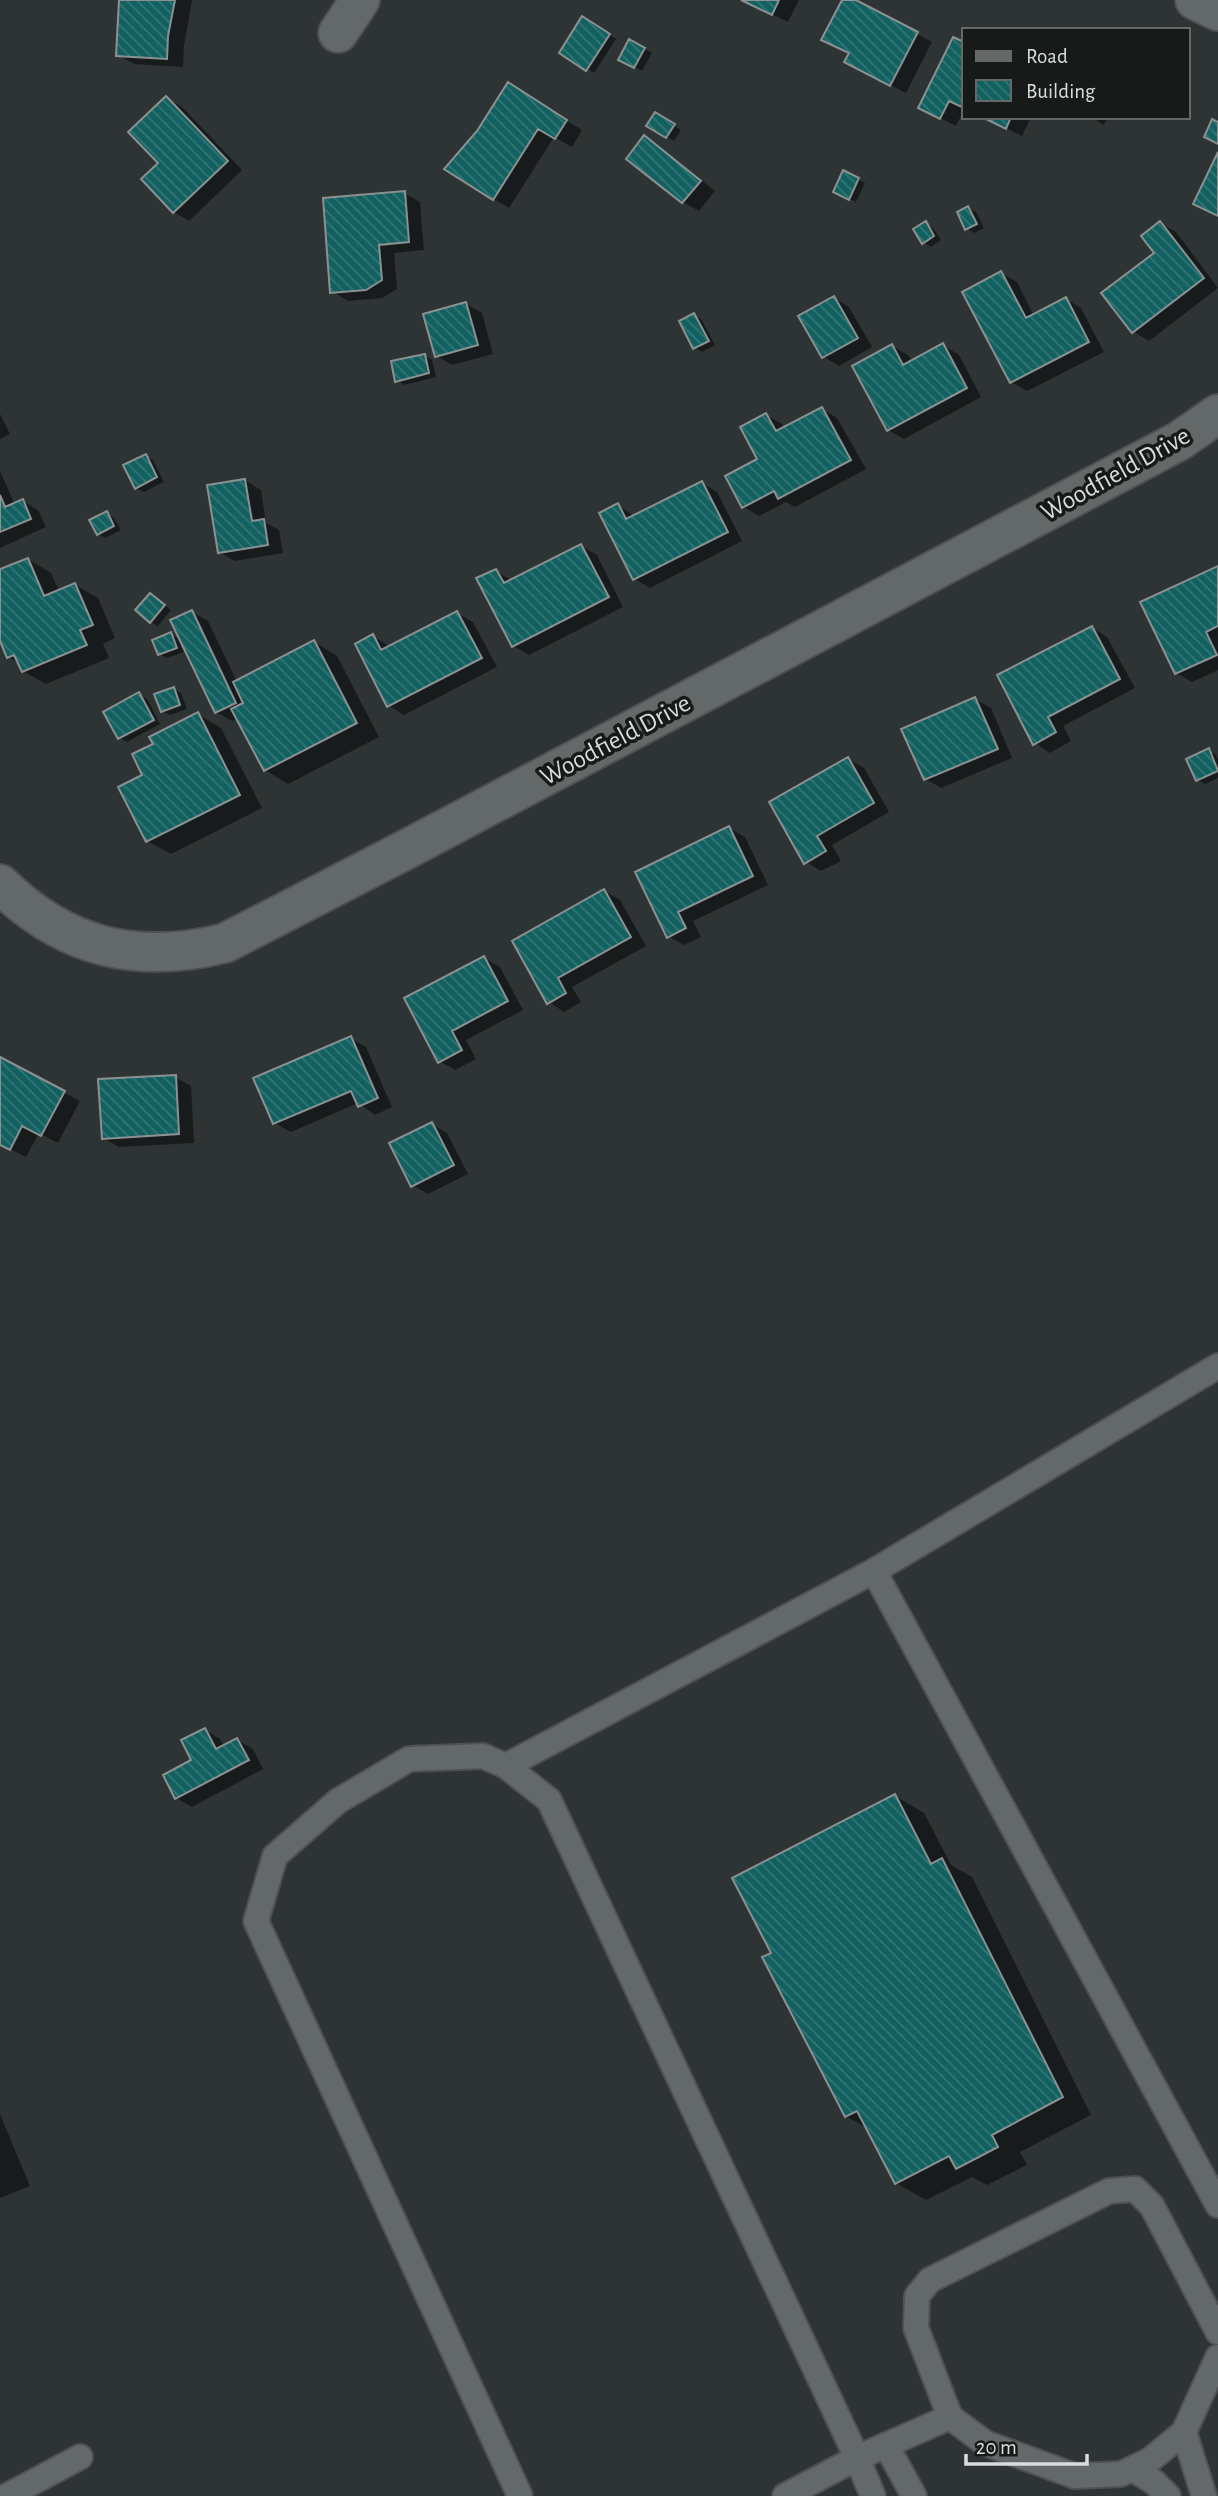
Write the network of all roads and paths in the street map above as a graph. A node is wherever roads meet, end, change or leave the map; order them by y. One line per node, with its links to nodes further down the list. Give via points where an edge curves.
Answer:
1 (360, 0): 4 (street)
2 (1195, 0): 3 (street)
3 (1218, 12)
4 (338, 33)
5 (1218, 414): 6 (street, Woodfield Drive, via 1166,447 225,943 167,953 114,949 64,932)
6 (0, 884)
7 (1218, 1366): 8 (lane)
8 (874, 1571): 9 (lane); 10 (lane)
9 (506, 1766): 17 (lane, via 549,1800); 21 (lane, via 484,1756 409,1759 338,1801 275,1856 256,1921)
10 (1218, 2206)
11 (1218, 2332): 13 (lane, via 1152,2206 1135,2189 1109,2191 930,2280 917,2296 916,2328)
12 (1218, 2357): 14 (lane)
13 (950, 2417): 15 (lane); 19 (lane, via 985,2442)
14 (1184, 2432): 18 (lane); 26 (lane)
15 (886, 2445): 17 (lane); 24 (lane)
16 (80, 2458): 20 (lane)
17 (857, 2458): 22 (lane); 23 (lane)
18 (1133, 2469): 19 (lane, via 1121,2474); 25 (lane)
19 (1113, 2486)
20 (6, 2496)
21 (520, 2496)
22 (785, 2496)
23 (873, 2496)
24 (914, 2496)
25 (1168, 2496)
26 (1204, 2496)

